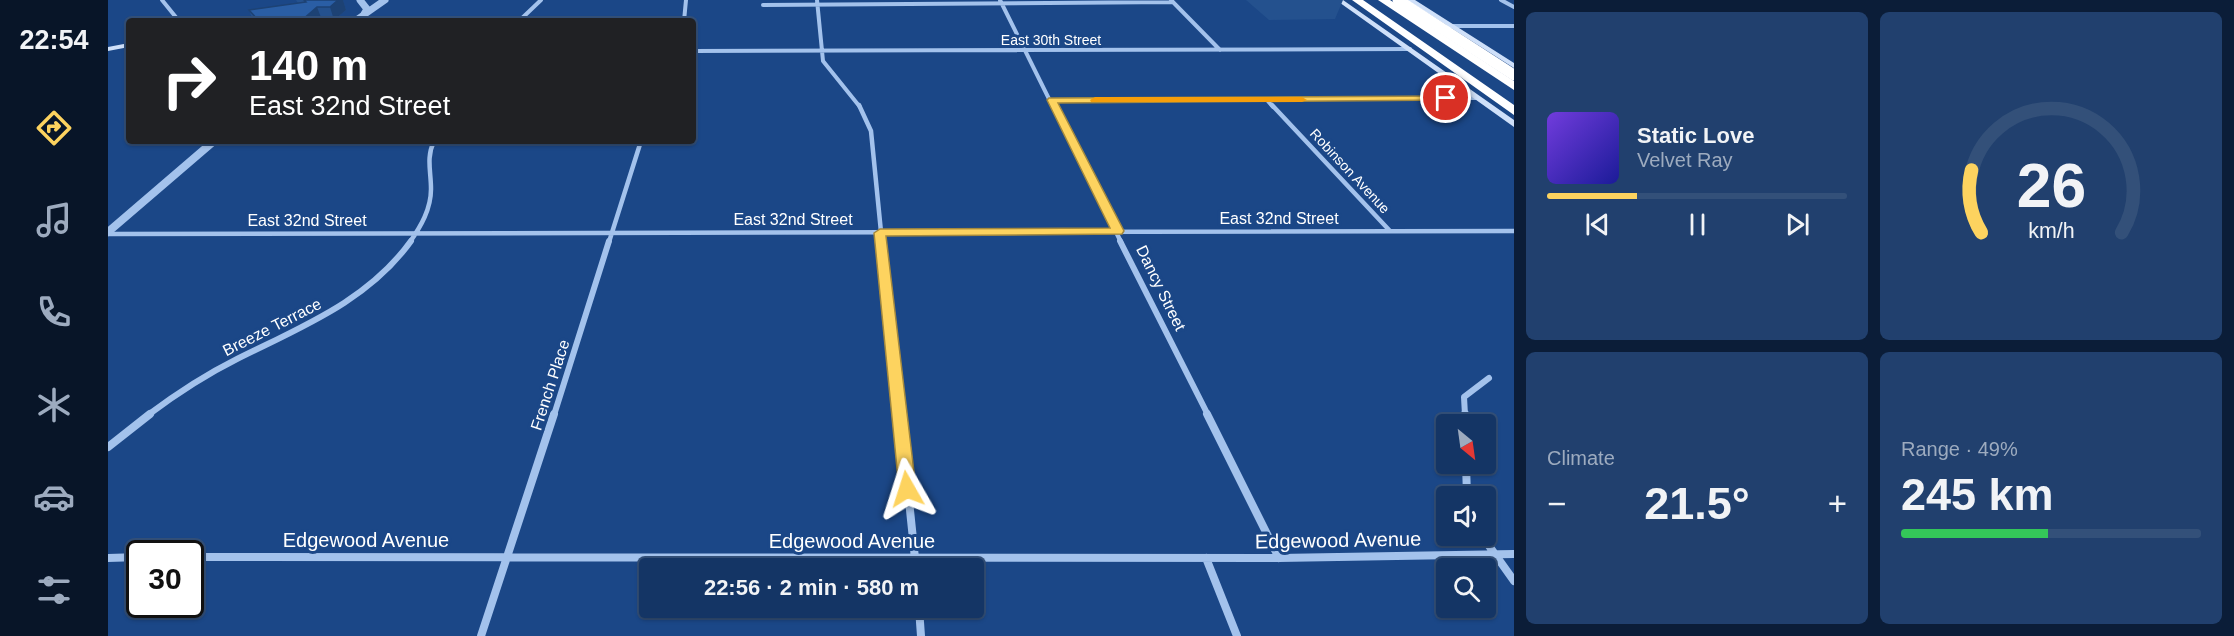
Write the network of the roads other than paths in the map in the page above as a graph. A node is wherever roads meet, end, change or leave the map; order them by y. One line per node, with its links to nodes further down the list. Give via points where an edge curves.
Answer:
1 (162, 0): 22 (street)
2 (360, 0): 21 (street, via 367,9)
3 (385, 0): 21 (street)
4 (541, 0): 25 (street)
5 (686, 0): 26 (street)
6 (1334, 0): 16 (main road)
7 (1357, 0): 43 (highway)
8 (1371, 0): 40 (highway)
9 (1383, 0): 38 (highway)
10 (1388, 0): 36 (highway)
11 (1398, 0): 37 (highway, bridge)
12 (1410, 0): 27 (main road)
13 (1501, 0): 19 (street)
14 (1000, 1): 15 (street); 17 (street); 31 (street, Dancy Street)
15 (1172, 1): 32 (street)
16 (1341, 1): 33 (main road)
17 (817, 2): 18 (street); 35 (street)
18 (763, 5)
19 (1514, 7)
20 (276, 14): 23 (main road)
21 (363, 14): 24 (street)
22 (176, 18)
23 (258, 18)
24 (358, 18)
25 (522, 18)
26 (685, 18)
27 (1449, 26): 28 (street); 36 (main road)
28 (1514, 26)
29 (126, 46): 30 (main road)
30 (108, 49)
31 (1026, 50): 32 (street, East 30th Street); 35 (street, East 30th Street); 41 (street, Dancy Street)
32 (1220, 50): 33 (street, East 30th Street)
33 (1410, 50): 39 (main road)
34 (696, 51): 35 (street, East 30th Street)
35 (821, 51): 53 (street, via 827,69 867,117)
36 (1514, 67)
37 (1514, 75)
38 (1514, 86)
39 (1477, 98): 42 (street); 44 (main road)
40 (1514, 98)
41 (1052, 100): 42 (street); 48 (street, Dancy Street)
42 (1267, 100): 49 (street, Robinson Avenue)
43 (1514, 111)
44 (1514, 124)
45 (211, 144): 51 (street)
46 (433, 144): 54 (street, Breeze Terrace, via 428,156 430,198)
47 (640, 144): 52 (street, French Place)
48 (1118, 231): 49 (street, East 32nd Street); 53 (street, East 32nd Street); 68 (street, Dancy Street)
49 (1390, 231): 50 (street, East 32nd Street)
50 (1514, 231)
51 (108, 233): 54 (street, East 32nd Street)
52 (613, 233): 53 (street, East 32nd Street); 54 (street, East 32nd Street); 61 (street, French Place)
53 (880, 233): 65 (street)
54 (415, 234): 57 (street, Breeze Terrace, via 381,275 334,311 211,373 141,419)
55 (1489, 378): 56 (street, via 1464,397)
56 (1465, 414)
57 (108, 447)
58 (1489, 546): 59 (street)
59 (1495, 554): 60 (street, Edgewood Avenue); 68 (street, Edgewood Avenue); 69 (street)
60 (1514, 554)
61 (509, 556): 63 (street, Edgewood Avenue); 65 (street, Edgewood Avenue); 71 (street, French Place)
62 (126, 557): 64 (street)
63 (204, 557)
64 (108, 558)
65 (915, 558)
66 (984, 558): 67 (street, Edgewood Avenue)
67 (1206, 558): 68 (street, Edgewood Avenue); 73 (street)
68 (1279, 558)
69 (1514, 581)
70 (920, 618): 72 (street)
71 (481, 636)
72 (921, 636)
73 (1237, 636)

